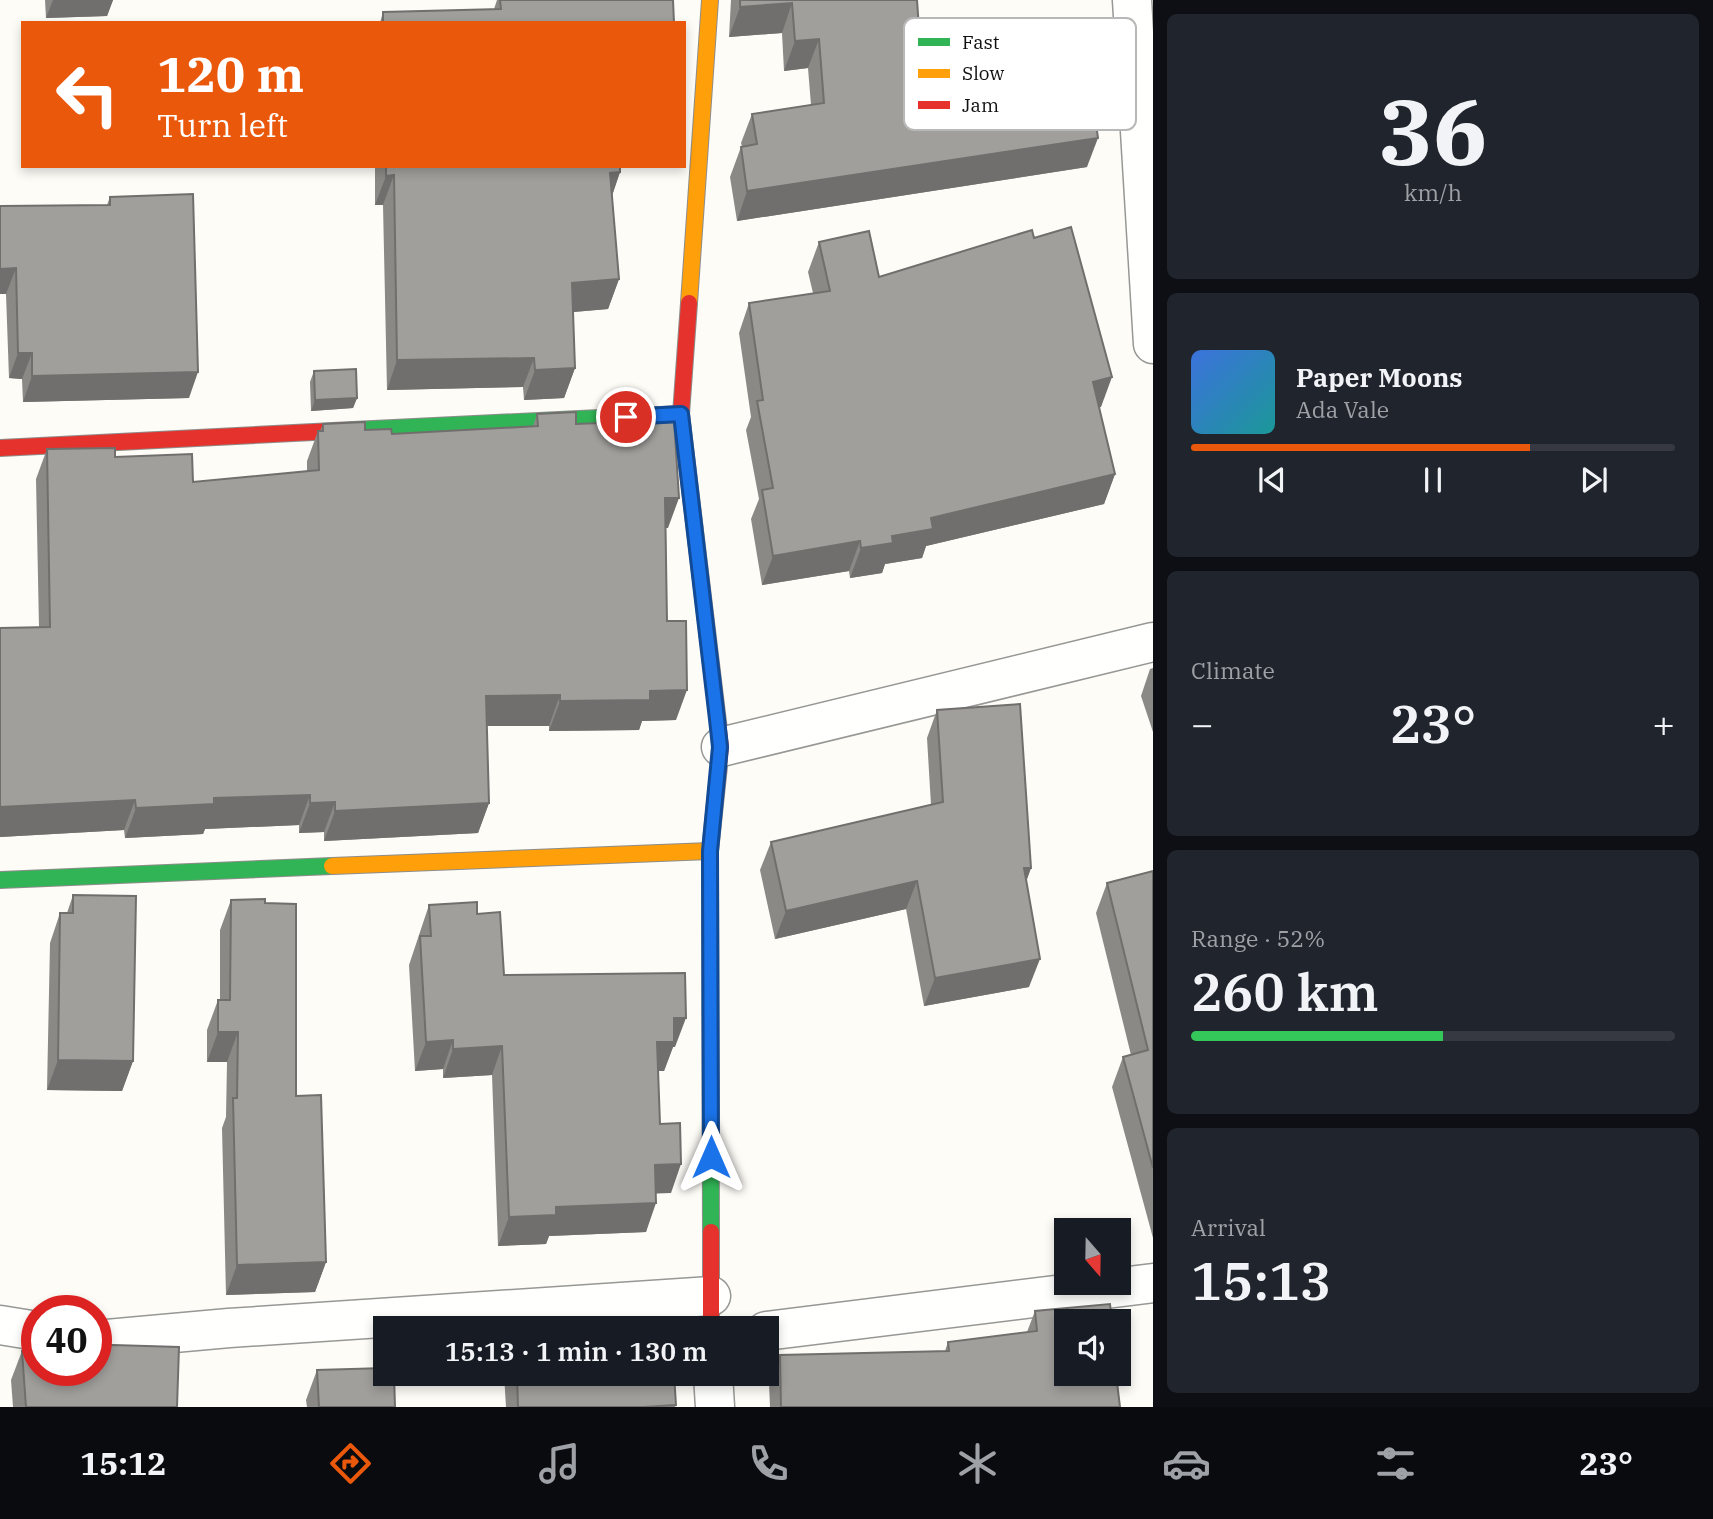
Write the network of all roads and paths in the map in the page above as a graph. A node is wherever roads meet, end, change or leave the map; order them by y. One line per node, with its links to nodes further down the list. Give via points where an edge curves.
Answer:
1 (710, 0): 4 (street)
2 (1139, 11): 3 (street)
3 (1153, 344)
4 (681, 414): 5 (street); 7 (street)
5 (0, 448)
6 (1153, 642): 7 (street)
7 (720, 747): 8 (street)
8 (710, 851): 9 (street); 11 (street)
9 (0, 880)
10 (1153, 1283): 14 (street)
11 (711, 1312): 15 (street, via 229,1328)
12 (0, 1325): 13 (street)
13 (21, 1328)
14 (779, 1329)
15 (112, 1339)
16 (714, 1386): 17 (street)
17 (715, 1407)

